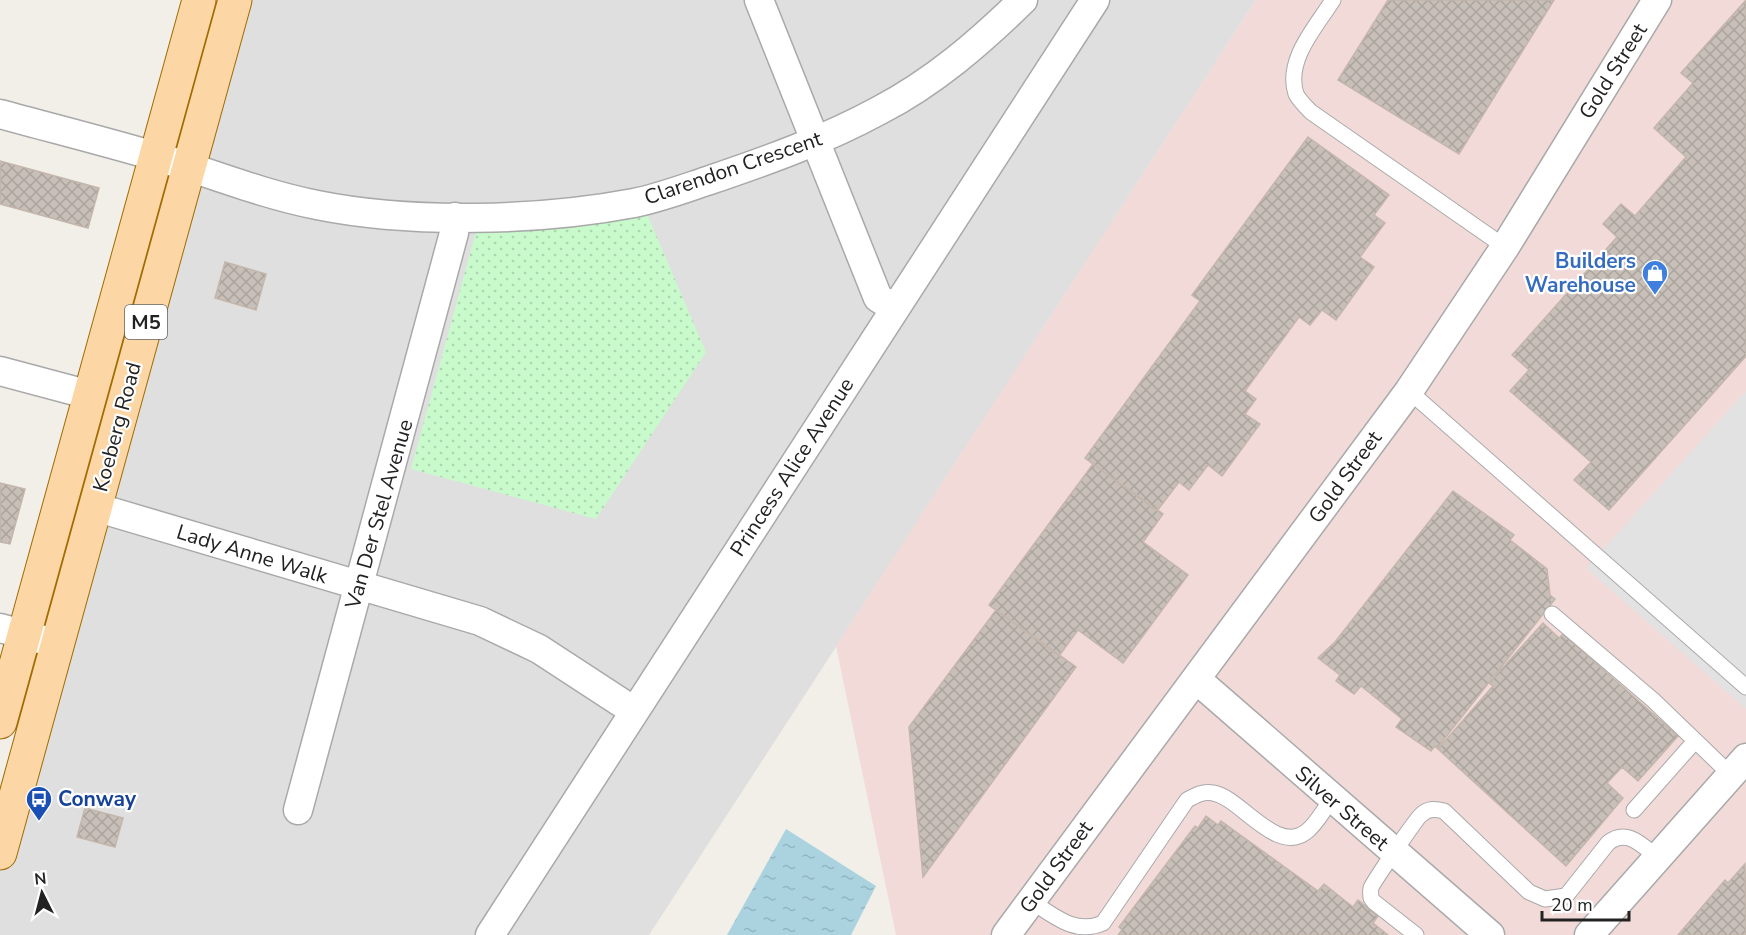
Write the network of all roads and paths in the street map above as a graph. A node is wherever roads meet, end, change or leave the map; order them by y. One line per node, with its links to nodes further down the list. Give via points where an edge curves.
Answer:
1 (199, 0): 10 (main road, Koeberg Road / M5)
2 (235, 0): 11 (main road, Koeberg Road / M5)
3 (759, 0): 9 (street)
4 (1023, 0): 9 (street, Clarendon Crescent, via 944,69 881,110)
5 (1095, 0): 14 (street, Princess Alice Avenue)
6 (1333, 0): 13 (lane, via 1299,54 1293,75 1297,96 1311,112)
7 (1657, 0): 13 (street, Gold Street)
8 (0, 114): 10 (street, Clarendon Crescent)
9 (816, 141): 12 (street, Clarendon Crescent, via 758,164 634,203 544,214); 14 (street, via 878,298)
10 (156, 157): 11 (street, Clarendon Crescent); 17 (main road, Koeberg Road / M5)
11 (189, 168): 12 (street, Clarendon Crescent, via 223,181 318,205); 18 (main road, Koeberg Road / M5)
12 (455, 217): 19 (street, Van Der Stel Avenue, via 402,433)
13 (1505, 247): 16 (street, Gold Street)
14 (895, 308): 25 (street, Princess Alice Avenue)
15 (0, 371): 17 (street)
16 (1409, 391): 23 (street, Gold Street); 24 (lane)
17 (90, 395): 21 (main road, Koeberg Road / M5)
18 (95, 507): 19 (street, Lady Anne Walk); 22 (main road, Koeberg Road / M5)
19 (358, 586): 25 (street, Lady Anne Walk, via 480,621 538,649); 30 (street, Van Der Stel Avenue)
20 (1552, 614): 27 (lane)
21 (12, 632): 22 (street); 26 (main road, Koeberg Road / M5)
22 (57, 644): 32 (main road, Koeberg Road / M5)
23 (1196, 680): 29 (street, Silver Street); 35 (street, Gold Street)
24 (1746, 687)
25 (633, 711): 36 (street, Princess Alice Avenue)
26 (0, 722)
27 (1695, 741): 28 (lane); 31 (lane)
28 (1739, 766): 34 (street)
29 (1332, 799): 33 (street, Silver Street); 35 (lane, via 1306,832 1294,837 1277,835 1216,793 1203,792 1187,800 1103,923 1092,931 1077,932)
30 (298, 810)
31 (1634, 810)
32 (0, 853)
33 (1395, 855): 34 (lane, via 1421,814 1434,808 1444,811 1529,891 1545,899 1566,896 1617,836 1627,836); 38 (lane, via 1373,883 1371,898); 39 (street, Silver Street)
34 (1658, 858): 40 (street)
35 (1031, 901): 37 (street, Gold Street)
36 (490, 935)
37 (1006, 935)
38 (1416, 935)
39 (1490, 935)
40 (1589, 935)

